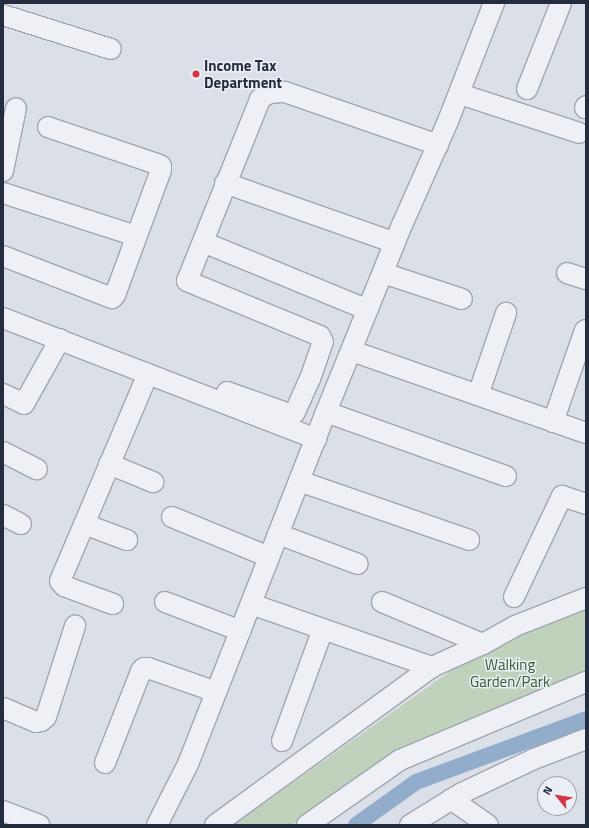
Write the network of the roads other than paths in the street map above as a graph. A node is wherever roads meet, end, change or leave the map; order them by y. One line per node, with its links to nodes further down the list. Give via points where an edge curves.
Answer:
1 (494, 3): 6 (street)
2 (561, 3): 5 (street)
3 (3, 15): 4 (street)
4 (111, 49)
5 (527, 89)
6 (460, 94): 9 (street); 10 (street)
7 (16, 108): 11 (street)
8 (48, 127): 14 (street, via 161,166)
9 (579, 133)
10 (438, 145): 12 (street, via 286,92 269,93 260,100); 16 (street)
11 (3, 171)
12 (225, 183): 15 (street); 16 (street)
13 (3, 193): 14 (street)
14 (136, 236): 17 (street, via 112,298)
15 (203, 242): 22 (street); 29 (street, via 188,281 320,336 323,342)
16 (395, 243): 18 (street)
17 (3, 256)
18 (383, 273): 21 (street); 22 (street)
19 (567, 273): 20 (street)
20 (586, 279)
21 (462, 299)
22 (368, 310): 27 (street)
23 (506, 313): 33 (street)
24 (3, 318): 26 (street)
25 (585, 330): 35 (street)
26 (60, 339): 28 (street); 32 (street, via 24,404)
27 (352, 351): 30 (street); 33 (street)
28 (148, 374): 37 (street); 39 (street)
29 (310, 379): 30 (street); 31 (street, via 292,415)
30 (336, 389): 34 (street)
31 (227, 392)
32 (3, 394)
33 (478, 395): 35 (street)
34 (326, 412): 37 (street); 41 (street)
35 (554, 422): 36 (street)
36 (586, 433)
37 (316, 439): 42 (street)
38 (3, 452): 40 (street)
39 (110, 464): 43 (street); 48 (street)
40 (37, 469)
41 (506, 476)
42 (299, 481): 49 (street); 51 (street)
43 (153, 482)
44 (586, 504): 54 (street, via 562,496)
45 (3, 515): 47 (street)
46 (172, 517): 52 (street)
47 (21, 524)
48 (84, 524): 50 (street); 58 (street, via 60,581 61,584)
49 (278, 534): 52 (street); 53 (street)
50 (127, 540)
51 (468, 540)
52 (269, 557): 59 (street)
53 (358, 564)
54 (514, 598)
55 (586, 598): 63 (street, via 515,626)
56 (165, 602): 62 (street)
57 (382, 602): 63 (street)
58 (113, 604)
59 (251, 604): 61 (street); 62 (street)
60 (75, 626): 67 (street, via 46,717 36,722)
61 (323, 629): 64 (street); 69 (street)
62 (240, 630): 66 (street)
63 (483, 644): 64 (street)
64 (432, 667): 75 (street)
65 (586, 682): 76 (street, via 400,760)
66 (216, 692): 70 (street, via 144,668); 74 (street, via 188,764)
67 (3, 708)
68 (586, 739): 71 (street, via 534,759)
69 (282, 741)
70 (105, 763)
71 (451, 799): 77 (street); 78 (street)
72 (3, 811): 73 (street)
73 (39, 825)
74 (157, 825)
75 (215, 825)
76 (307, 825)
77 (410, 825)
78 (488, 825)

